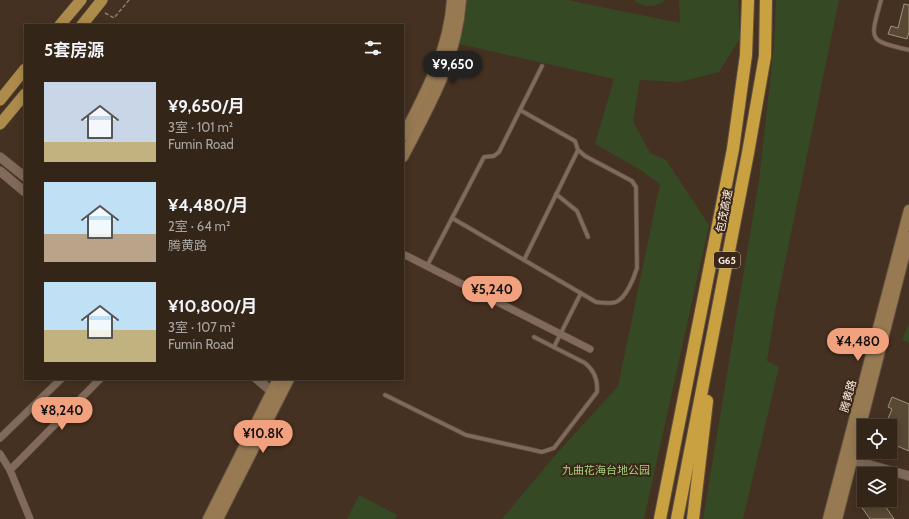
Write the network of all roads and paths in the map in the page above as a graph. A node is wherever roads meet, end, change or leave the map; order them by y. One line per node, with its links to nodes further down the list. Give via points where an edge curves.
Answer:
1 (80, 0): 10 (main road)
2 (102, 0): 11 (main road)
3 (129, 0): 9 (path, via 114,18)
4 (452, 0): 19 (main road, via 451,17 434,77)
5 (460, 0): 21 (main road, via 460,19 443,80)
6 (748, 0): 46 (highway, 包茂高速 / G65, via 746,55 733,149)
7 (766, 0): 35 (highway, 包茂高速 / G65, via 765,56)
8 (881, 0): 12 (lane, via 873,30 875,38 881,43)
9 (105, 13)
10 (61, 24)
11 (83, 24)
12 (909, 50)
13 (542, 66): 17 (lane)
14 (24, 70): 16 (main road)
15 (24, 95): 18 (main road)
16 (0, 100)
17 (520, 110): 20 (lane, via 575,141); 28 (lane, via 498,152 494,156 484,157)
18 (0, 124)
19 (404, 134)
20 (578, 150): 26 (lane); 34 (lane, via 584,156 632,181 636,187 638,258 634,277 620,300 614,303 596,302)
21 (404, 155)
22 (0, 157): 24 (street)
23 (0, 172): 25 (street)
24 (24, 176)
25 (24, 191)
26 (556, 194): 29 (lane, via 577,211); 32 (lane)
27 (909, 210): 49 (main road, 腾黄路)
28 (452, 218): 32 (lane); 33 (lane)
29 (588, 237)
30 (909, 237): 49 (main road, 腾黄路)
31 (404, 254): 33 (street)
32 (524, 260): 34 (lane)
33 (427, 266): 36 (street)
34 (581, 293): 36 (lane)
35 (716, 316): 57 (highway, 包茂高速 / G65); 58 (highway)
36 (560, 334): 38 (lane); 39 (street)
37 (534, 337): 38 (lane)
38 (554, 347): 45 (lane, via 589,366 598,384 597,392 549,451 542,452 466,435)
39 (590, 349)
40 (60, 380): 47 (street)
41 (99, 380): 50 (street)
42 (258, 380): 44 (street)
43 (281, 381): 44 (main road)
44 (276, 394): 53 (main road); 54 (main road)
45 (384, 395)
46 (676, 435): 55 (highway); 56 (highway, 包茂高速 / G65)
47 (0, 438)
48 (0, 454): 50 (street)
49 (848, 459): 51 (street); 59 (main road, 腾黄路); 60 (main road, 腾黄路)
50 (10, 470): 52 (street)
51 (909, 476)
52 (30, 519)
53 (208, 519)
54 (218, 519)
55 (653, 519)
56 (660, 519)
57 (677, 519)
58 (693, 519)
59 (828, 519)
60 (837, 519)

